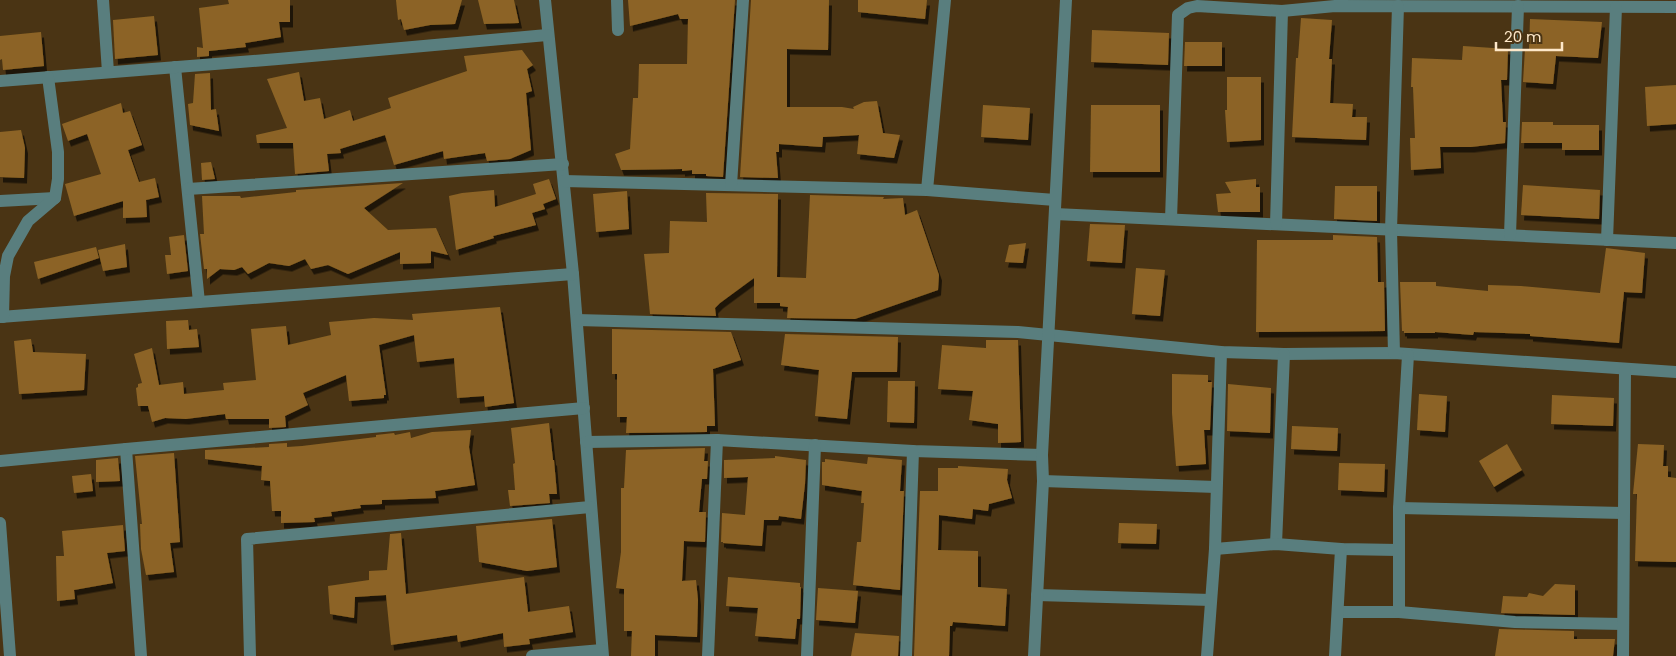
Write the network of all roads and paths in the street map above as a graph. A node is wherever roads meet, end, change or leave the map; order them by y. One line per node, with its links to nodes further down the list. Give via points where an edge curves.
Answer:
1 (103, 0): 17 (street)
2 (545, 0): 15 (street)
3 (617, 0): 14 (street)
4 (743, 0): 22 (street)
5 (945, 0): 24 (street)
6 (1066, 0): 26 (street)
7 (1335, 3): 9 (street); 13 (street)
8 (1574, 3): 10 (street); 11 (street)
9 (1398, 6): 10 (street); 31 (street)
10 (1518, 6): 32 (street)
11 (1616, 7): 12 (street); 33 (street)
12 (1676, 8)
13 (1282, 11): 29 (street, via 1197,6 1178,15); 30 (street)
14 (618, 30)
15 (548, 35): 16 (street); 20 (street)
16 (175, 67): 17 (street); 23 (street)
17 (108, 72): 18 (street)
18 (48, 77): 19 (street); 25 (street, via 58,152)
19 (0, 81)
20 (562, 164): 21 (street); 23 (street)
21 (564, 181): 22 (street); 35 (street)
22 (731, 185): 24 (street)
23 (188, 189): 36 (street)
24 (927, 190): 26 (street)
25 (55, 198): 27 (street); 37 (street, via 28,221 8,256)
26 (1055, 200): 28 (street)
27 (0, 201)
28 (1055, 214): 29 (street); 39 (street)
29 (1171, 219): 30 (street)
30 (1276, 224): 31 (street)
31 (1391, 230): 32 (street); 41 (street)
32 (1510, 235): 33 (street)
33 (1607, 240): 34 (street)
34 (1676, 243)
35 (573, 274): 36 (street); 38 (street)
36 (199, 302): 37 (street)
37 (2, 317)
38 (577, 320): 39 (street); 46 (street)
39 (1050, 335): 40 (street); 52 (street)
40 (1221, 352): 42 (street); 55 (street)
41 (1394, 353): 42 (street); 43 (street)
42 (1284, 354): 60 (street)
43 (1408, 355): 44 (street); 57 (street)
44 (1625, 370): 45 (street); 58 (street)
45 (1676, 372)
46 (584, 408): 48 (street); 50 (street)
47 (717, 440): 48 (street); 49 (street); 74 (street)
48 (586, 442): 56 (street)
49 (815, 445): 51 (street); 75 (street)
50 (126, 449): 53 (street); 71 (street)
51 (913, 451): 52 (street); 76 (street)
52 (1042, 454): 54 (street)
53 (0, 461)
54 (1043, 481): 55 (street); 64 (street)
55 (1216, 487): 61 (street)
56 (590, 507): 69 (street); 72 (street, via 248,539)
57 (1399, 508): 58 (street); 63 (street)
58 (1623, 513): 68 (street)
59 (0, 523): 70 (street)
60 (1276, 544): 61 (street); 62 (street)
61 (1215, 549): 65 (street)
62 (1341, 549): 63 (street); 66 (street)
63 (1398, 550): 67 (street)
64 (1037, 595): 65 (street); 77 (street)
65 (1211, 600): 78 (street)
66 (1338, 612): 67 (street); 79 (street)
67 (1399, 612): 68 (street, via 1515,622)
68 (1623, 624): 80 (street)
69 (602, 653): 73 (street)
70 (10, 656)
71 (141, 656)
72 (250, 656)
73 (532, 656)
74 (708, 656)
75 (807, 656)
76 (906, 656)
77 (1034, 656)
78 (1207, 656)
79 (1335, 656)
80 (1622, 656)

